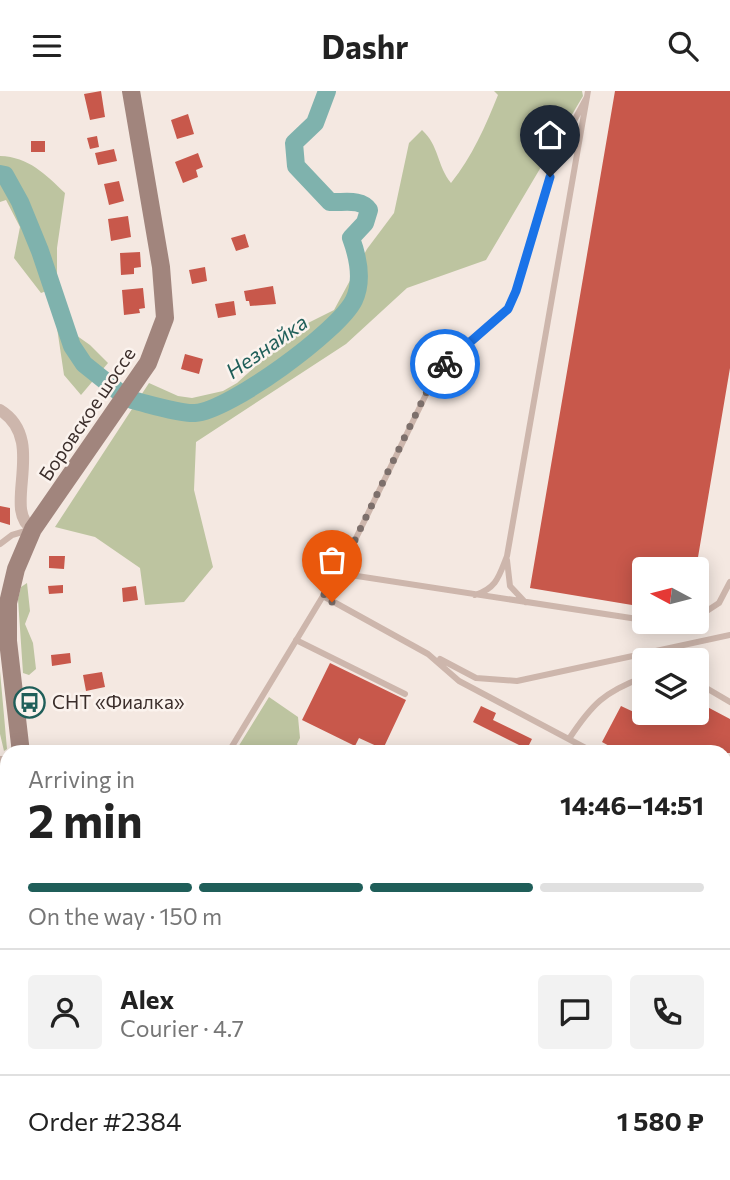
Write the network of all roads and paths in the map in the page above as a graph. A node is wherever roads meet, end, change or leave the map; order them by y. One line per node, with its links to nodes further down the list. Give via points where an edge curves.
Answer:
1 (131, 91): 4 (main road, Боровское шоссе, via 166,302 161,336 111,419)
2 (587, 94): 6 (lane); 7 (lane, via 556,155 508,309 435,376)
3 (0, 410): 4 (street, via 20,431 17,504 24,523)
4 (33, 529): 5 (lane); 16 (main road, Боровское шоссе, via 10,595)
5 (0, 544)
6 (507, 556): 9 (lane, via 497,584); 11 (lane, via 510,586)
7 (338, 575): 9 (lane); 10 (lane)
8 (730, 582): 12 (lane, via 719,603)
9 (475, 595): 11 (lane)
10 (323, 596): 15 (lane); 17 (lane)
11 (530, 605): 13 (lane)
12 (709, 610)
13 (632, 619)
14 (730, 635): 17 (lane, via 509,681 476,678)
15 (296, 640): 20 (lane); 24 (lane)
16 (4, 643): 23 (main road, Боровское шоссе)
17 (428, 654): 22 (lane, via 459,681)
18 (632, 682): 22 (lane, via 600,697)
19 (709, 690): 21 (lane)
20 (405, 694)
21 (730, 702)
22 (569, 739): 25 (lane)
23 (20, 745)
24 (233, 745)
25 (580, 745)

